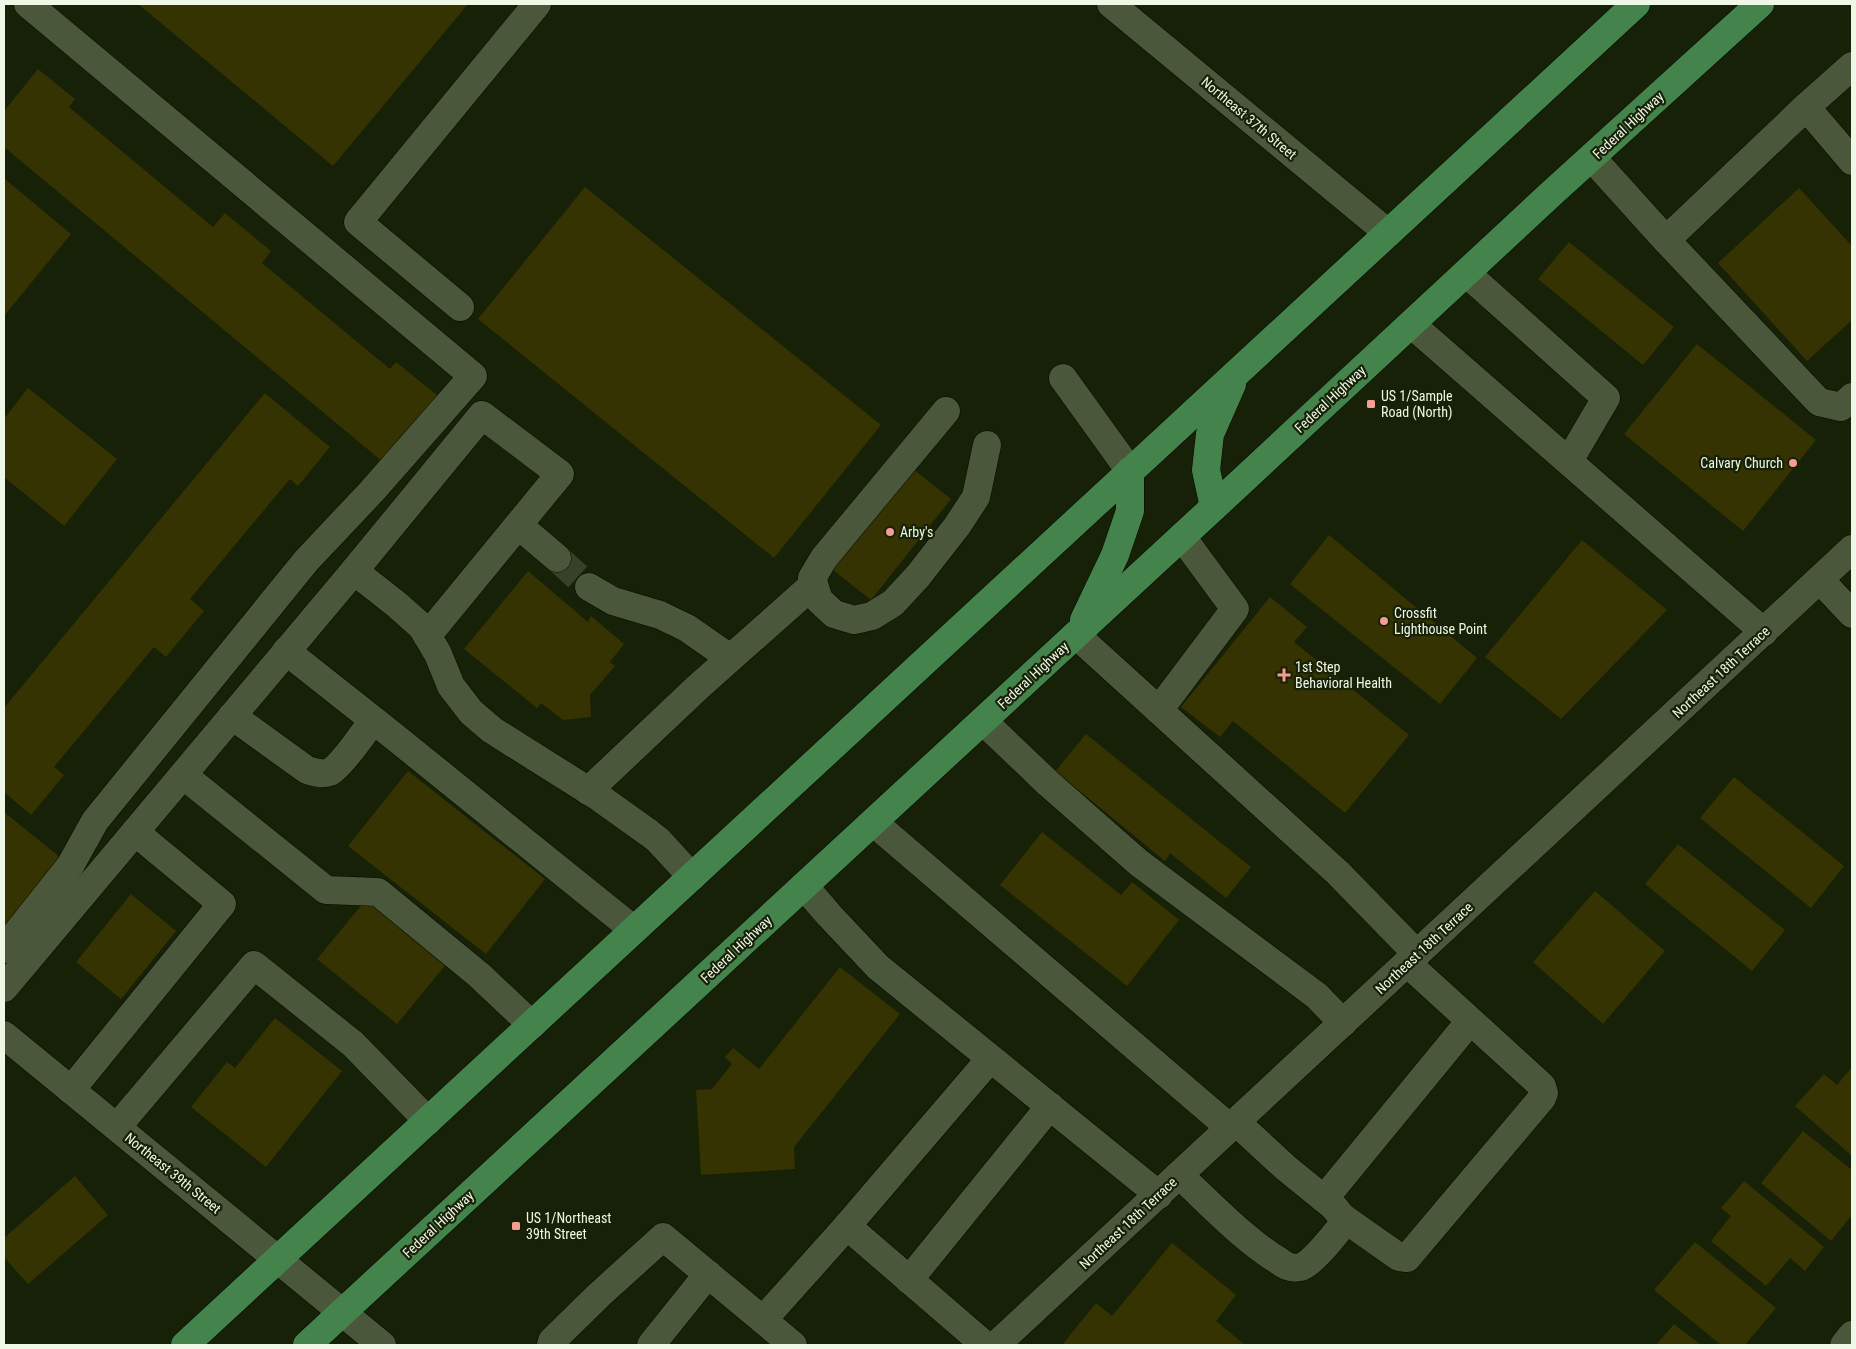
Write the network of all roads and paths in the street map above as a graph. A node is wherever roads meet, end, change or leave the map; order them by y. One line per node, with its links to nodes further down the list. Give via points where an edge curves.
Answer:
1 (28, 4): 48 (street, via 473,376 306,561 95,821 56,885)
2 (537, 4): 13 (street, via 358,222)
3 (1111, 4): 10 (street, Northeast 37th Street)
4 (1636, 4): 10 (main road)
5 (1760, 4): 8 (main road, Federal Highway)
6 (1852, 66): 7 (street)
7 (1806, 107): 9 (street); 11 (street)
8 (1592, 158): 11 (street); 12 (main road, Federal Highway)
9 (1852, 162)
10 (1388, 233): 15 (main road)
11 (1666, 240): 17 (street, via 1818,402 1841,406)
12 (1466, 272): 14 (main road, Federal Highway); 20 (street, via 1606,398)
13 (460, 307)
14 (1412, 324): 20 (street); 22 (main road, Federal Highway)
15 (1236, 373): 21 (main road); 22 (main road, via 1210,434 1206,470)
16 (1063, 378): 21 (street)
17 (1852, 397)
18 (946, 411): 29 (street, via 824,558 812,578)
19 (987, 445): 29 (street, via 976,497 918,576 893,603 872,616 854,620 834,614 819,600)
20 (1569, 461): 32 (street)
21 (1130, 471): 33 (main road, via 1130,511 1115,556); 45 (main road)
22 (1214, 508): 24 (main road, Federal Highway)
23 (518, 525): 26 (street); 27 (street, via 560,474 482,415); 34 (street)
24 (1182, 537): 33 (main road, Federal Highway); 37 (street, via 1235,609)
25 (1852, 550): 28 (street, Northeast 18th Terrace)
26 (557, 558)
27 (354, 571): 34 (street, via 422,627); 35 (street)
28 (1820, 580): 31 (street); 32 (street, Northeast 18th Terrace)
29 (814, 584): 36 (street)
30 (589, 587): 36 (street, via 613,602 660,615 687,628)
31 (1852, 614)
32 (1764, 632): 49 (street, Northeast 18th Terrace)
33 (1076, 635): 37 (street); 40 (main road, Federal Highway)
34 (427, 636): 42 (street, via 451,686 471,712 492,730)
35 (286, 651): 38 (street); 39 (street)
36 (730, 658): 42 (street)
37 (1159, 710): 49 (street, via 1338,873)
38 (232, 716): 39 (street, via 307,770 319,774 338,765); 41 (street)
39 (373, 720): 47 (street)
40 (983, 721): 43 (main road, Federal Highway); 52 (street, via 1140,863 1317,996)
41 (182, 775): 44 (street); 53 (street, via 326,890 378,892 479,975)
42 (588, 791): 45 (street, via 658,840)
43 (873, 822): 46 (main road, Federal Highway); 59 (street)
44 (135, 832): 50 (street); 56 (street, via 222,904)
45 (692, 877): 47 (main road)
46 (804, 886): 55 (street, via 878,967); 68 (main road, Federal Highway)
47 (634, 930): 53 (main road)
48 (4, 949)
49 (1412, 959): 51 (street); 52 (street, Northeast 18th Terrace)
50 (4, 988)
51 (1470, 1021): 63 (street); 63 (street, via 1542,1086 1542,1098 1407,1258 1399,1257)
52 (1343, 1023): 59 (street, Northeast 18th Terrace)
53 (532, 1025): 58 (main road)
54 (6, 1040): 56 (street, Northeast 39th Street)
55 (990, 1059): 57 (street); 64 (street)
56 (71, 1090): 60 (street, Northeast 39th Street)
57 (1050, 1106): 62 (street); 67 (street)
58 (428, 1121): 60 (street, via 353,1044 254,964); 65 (main road)
59 (1233, 1125): 61 (street, Northeast 18th Terrace); 63 (street)
60 (117, 1127): 65 (street, Northeast 39th Street)
61 (1179, 1176): 62 (street, Northeast 18th Terrace); 63 (street, via 1239,1230 1280,1262 1293,1268 1302,1266 1324,1248 1344,1223)
62 (1159, 1195): 78 (street, Northeast 18th Terrace)
63 (1333, 1208)
64 (847, 1226): 67 (street); 69 (street)
65 (278, 1259): 68 (street, Northeast 39th Street); 71 (main road)
66 (708, 1274): 69 (street); 74 (street, via 663,1237 598,1295); 75 (street)
67 (909, 1280): 77 (street)
68 (342, 1312): 72 (main road, Federal Highway); 73 (street, Northeast 39th Street)
69 (763, 1320): 76 (street)
70 (1852, 1335): 79 (street)
71 (186, 1345)
72 (307, 1345)
73 (382, 1345)
74 (551, 1345)
75 (651, 1345)
76 (793, 1345)
77 (985, 1345)
78 (996, 1345)
79 (1844, 1345)

